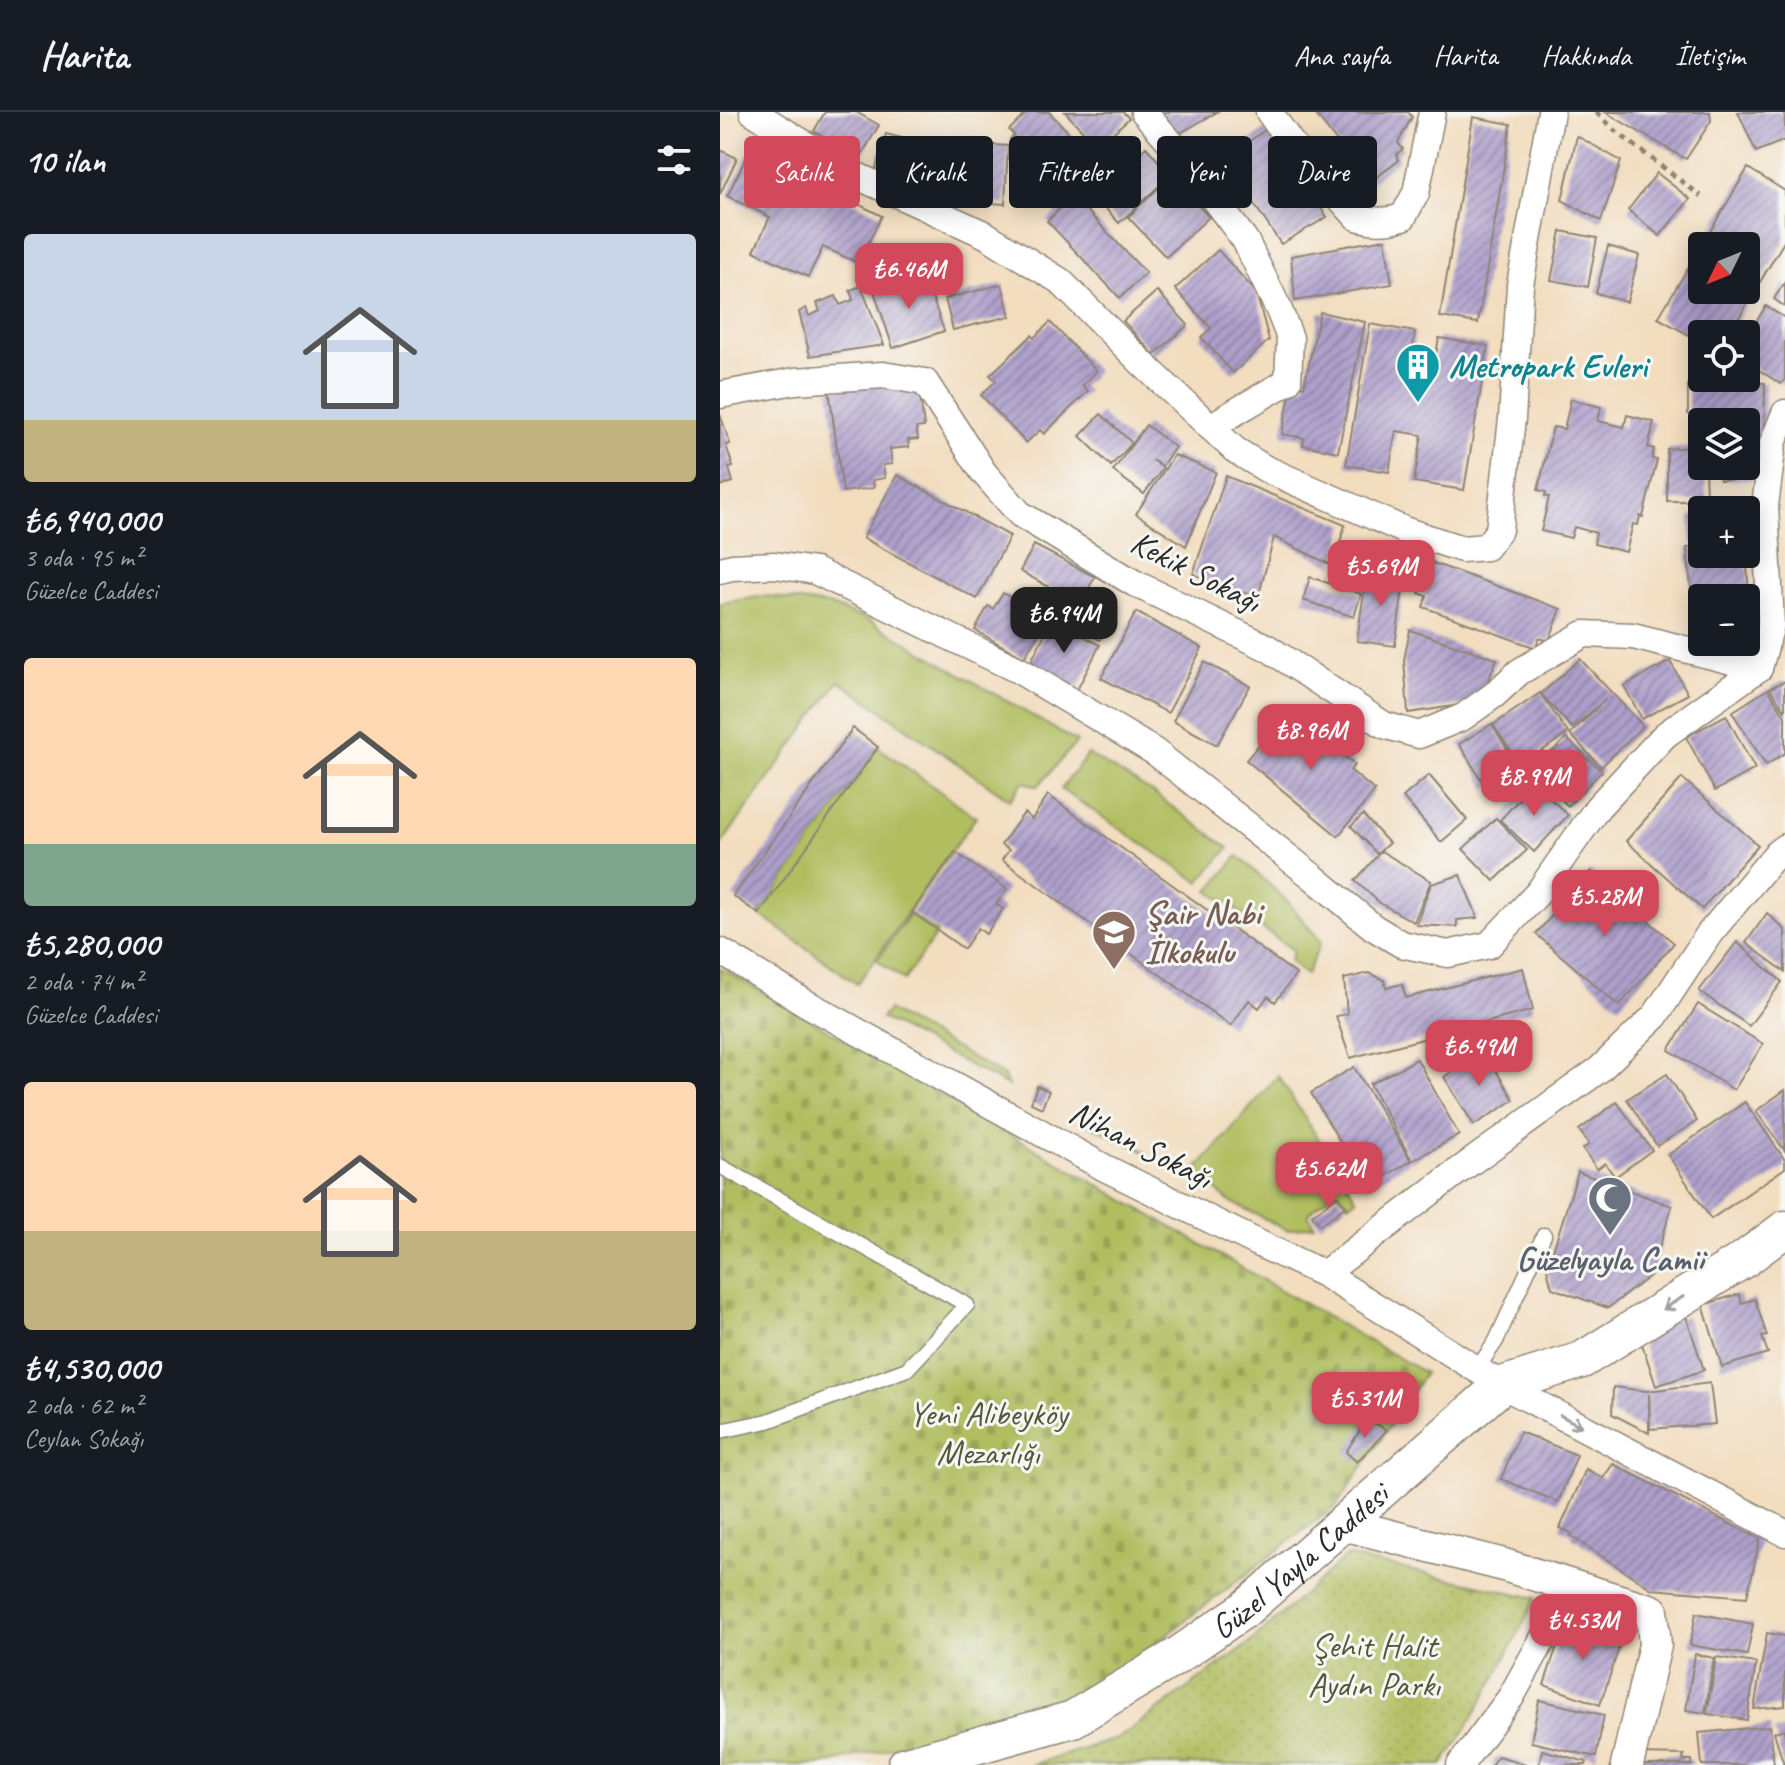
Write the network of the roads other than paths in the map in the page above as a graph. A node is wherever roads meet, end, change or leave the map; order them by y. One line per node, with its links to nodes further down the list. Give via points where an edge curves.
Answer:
1 (753, 112): 8 (street, via 855,175 986,235 1060,281)
2 (1144, 112): 8 (street, via 1245,240 1290,338 1288,381)
3 (1269, 112): 4 (street, via 1357,217 1388,222 1403,217 1416,193)
4 (1432, 112)
5 (1544, 114): 8 (street, via 1520,285 1499,530 1486,547 1462,549 1311,490 1235,450)
6 (720, 395): 10 (street, Kekik Sokağı, via 795,381 883,375 925,382 984,473 1020,514 1134,583 1268,648 1384,725 1419,735 1463,717 1519,672 1584,634 1633,636)
7 (1785, 413): 10 (street, via 1773,443 1765,506 1771,625)
8 (1210, 427)
9 (720, 570): 10 (street, via 775,565 815,571 1020,671 1155,752 1373,927 1401,944 1448,954 1489,945 1538,893 1598,807 1665,735)
10 (1759, 668)
11 (1785, 847): 16 (street, via 1709,934 1655,1016 1600,1069)
12 (726, 964): 16 (street, Nihan Sokağı, via 1105,1168)
13 (720, 1166): 18 (lane, via 967,1305 907,1369 768,1421)
14 (1785, 1229): 17 (main road, Güzel Yayla Caddesi, one-way to 17, via 1582,1360)
15 (1544, 1235): 17 (lane, via 1496,1341)
16 (1324, 1274): 17 (street, Nihan Sokağı)
17 (1489, 1377): 19 (main road, Güzel Yayla Caddesi); 20 (street, Nihan Sokağı, one-way to 20)
18 (720, 1431)
19 (1343, 1524): 21 (street); 22 (main road, Güzel Yayla Caddesi, via 1244,1610 1073,1719)
20 (1785, 1533)
21 (1572, 1586): 23 (street, via 1511,1697); 24 (street, via 1652,1611 1655,1645)
22 (906, 1765)
23 (1460, 1765)
24 (1627, 1765)

